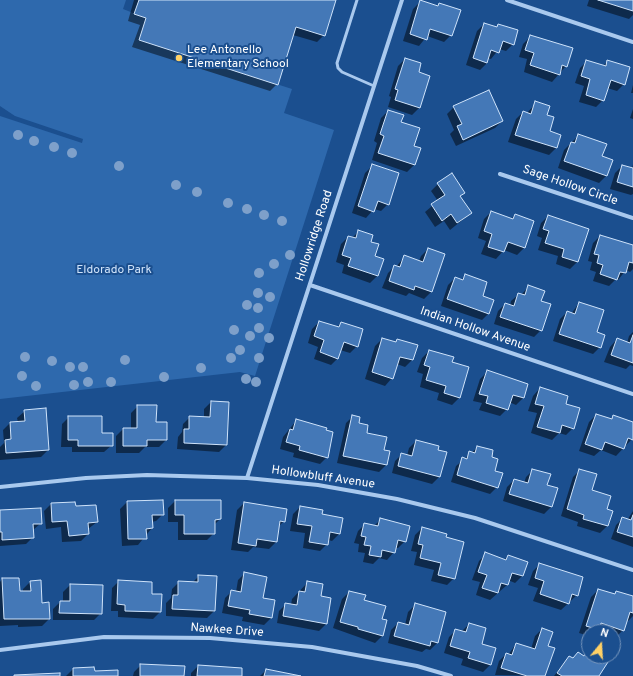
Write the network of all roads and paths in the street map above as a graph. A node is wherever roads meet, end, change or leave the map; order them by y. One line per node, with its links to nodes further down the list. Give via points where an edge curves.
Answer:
1 (357, 0): 5 (lane, via 338,68)
2 (402, 0): 5 (street, Hollowridge Road)
3 (507, 0): 4 (street)
4 (633, 42)
5 (374, 86): 8 (street, Hollowridge Road)
6 (500, 174): 7 (street, Sage Hollow Circle)
7 (633, 218)
8 (310, 285): 9 (street, Indian Hollow Avenue); 10 (street, Hollowridge Road)
9 (633, 394)
10 (247, 478): 11 (street, Hollowbluff Avenue, via 147,475); 12 (street, Hollowbluff Avenue, via 318,485 397,499 475,518)
11 (0, 487)
12 (633, 570)
13 (0, 650): 14 (street, Nawkee Drive, via 104,637 210,638 312,647 417,666)
14 (451, 676)

